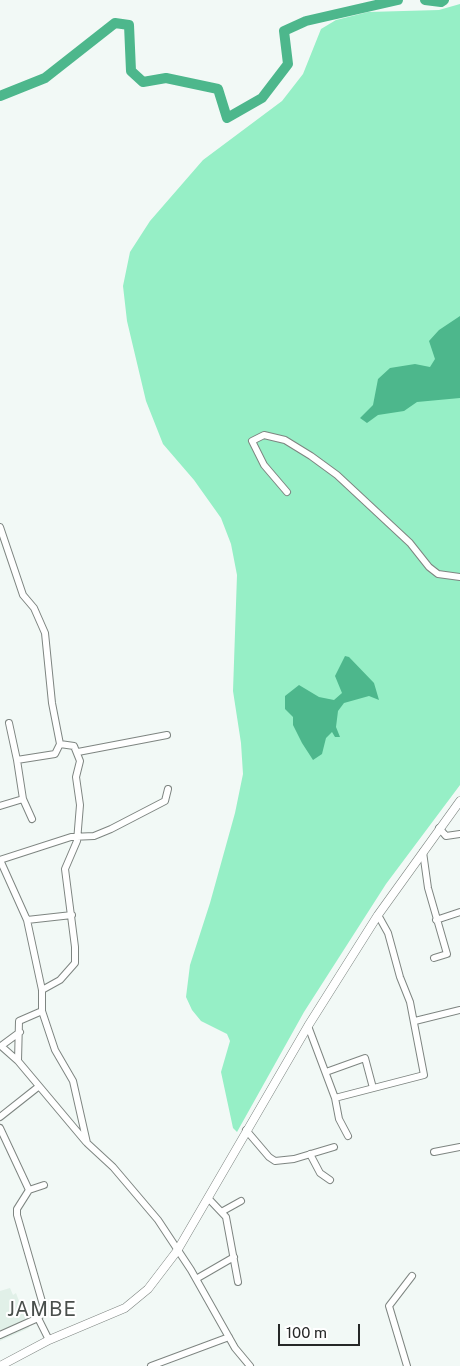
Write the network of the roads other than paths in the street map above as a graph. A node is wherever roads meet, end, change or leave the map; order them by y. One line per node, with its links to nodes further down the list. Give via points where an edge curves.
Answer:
1 (286, 492): 3 (street, via 264,465 252,441 264,435 285,440 311,456 338,475 410,543 429,567 438,574)
2 (0, 527): 6 (street, via 23,595 34,608 45,633)
3 (460, 577)
4 (9, 723): 8 (street)
5 (167, 735): 7 (street)
6 (60, 744): 7 (street, via 70,744); 8 (street, via 55,754)
7 (78, 752): 16 (street, via 80,761 76,781 80,805)
8 (17, 760): 10 (street)
9 (168, 789): 16 (street, via 162,802 98,834)
10 (23, 799): 12 (street); 13 (street)
11 (460, 801): 14 (street)
12 (0, 806)
13 (32, 819)
14 (439, 828): 15 (street, via 446,836); 17 (street)
15 (460, 834)
16 (77, 837): 18 (street); 20 (street, via 65,869)
17 (423, 852): 21 (street); 23 (street)
18 (0, 860): 22 (street)
19 (460, 912): 23 (street)
20 (72, 915): 22 (street); 25 (street, via 75,963 60,980)
21 (378, 915): 28 (street, via 388,933); 29 (street)
22 (27, 920): 25 (street)
23 (436, 920): 24 (street, via 447,954)
24 (434, 958)
25 (42, 990): 27 (street)
26 (460, 1010): 28 (street)
27 (42, 1011): 30 (street, via 21,1018); 40 (street, via 55,1050 73,1081)
28 (415, 1021): 34 (street, via 424,1075)
29 (308, 1026): 32 (street); 38 (street)
30 (20, 1032): 31 (street); 31 (street, via 1,1046)
31 (18, 1061): 33 (street)
32 (326, 1072): 34 (street, via 365,1058); 35 (street)
33 (38, 1087): 36 (street); 40 (street)
34 (373, 1088): 35 (street)
35 (335, 1098): 39 (street, via 339,1119)
36 (0, 1117)
37 (0, 1128): 47 (street)
38 (246, 1130): 44 (street, via 275,1160); 48 (street)
39 (348, 1136)
40 (87, 1143): 51 (street, via 136,1193)
41 (334, 1147): 44 (street)
42 (460, 1147): 43 (street)
43 (434, 1152)
44 (310, 1154): 45 (street, via 320,1173)
45 (330, 1180)
46 (44, 1185): 47 (street)
47 (29, 1190): 56 (street, via 17,1214 43,1304)
48 (208, 1198): 50 (street); 51 (street)
49 (241, 1201): 50 (street)
50 (223, 1211): 52 (street)
51 (177, 1251): 54 (street); 59 (street, via 148,1289 131,1304)
52 (234, 1257): 54 (street); 55 (street)
53 (412, 1276): 63 (street, via 389,1306)
54 (196, 1279): 58 (street)
55 (238, 1282)
56 (38, 1318): 57 (street); 59 (street)
57 (0, 1335)
58 (229, 1337): 60 (street); 62 (street)
59 (49, 1340): 61 (street)
60 (155, 1365)
61 (0, 1366)
62 (250, 1366)
63 (407, 1366)

